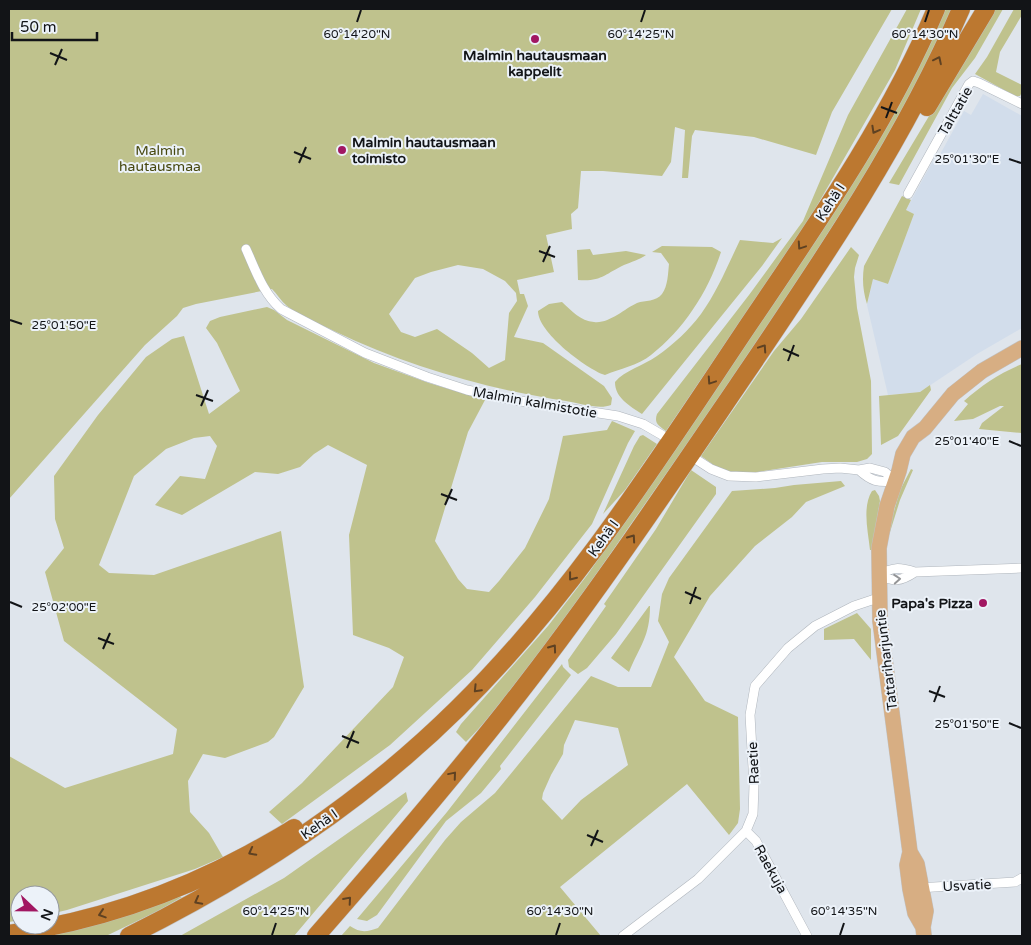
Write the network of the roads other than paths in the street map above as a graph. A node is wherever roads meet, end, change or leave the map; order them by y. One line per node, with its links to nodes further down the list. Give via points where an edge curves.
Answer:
1 (936, 9): 15 (highway, Kehä I, one-way to 15, via 924,38 868,142 717,372 598,545 533,626 460,707 407,756)
2 (961, 9): 6 (highway, Kehä I, one-way to 2, via 924,90)
3 (986, 9): 6 (highway, via 887,172)
4 (1022, 104): 5 (street, Talttatie, via 973,81 969,84)
5 (908, 194)
6 (855, 209): 22 (highway, Kehä I, one-way to 6, via 466,760 550,652 709,428)
7 (246, 249): 9 (street, Malmin kalmistotie, via 265,290 281,309 365,353 467,390 618,416 643,424)
8 (1022, 348): 11 (main road, Tattariharjuntie, via 982,371 953,394 925,428 913,437 903,454)
9 (662, 435)
10 (697, 460): 11 (street, via 729,476 840,468 870,468)
11 (897, 476): 13 (main road, Tattariharjuntie, via 881,532)
12 (1022, 568): 13 (street, via 915,572 904,579 890,580)
13 (878, 575): 14 (main road, Tattariharjuntie)
14 (878, 598): 16 (street, Raetie, via 815,626 788,648 755,686 750,716 753,814); 18 (main road, Tattariharjuntie, via 910,852 907,865)
15 (342, 808): 20 (highway, one-way to 20, via 308,819 211,875 162,895 91,918); 21 (highway, Kehä I, one-way to 21, via 258,866)
16 (746, 831): 23 (street, Raetie, via 698,878); 24 (street, Raekuja, via 756,842)
17 (1022, 878): 18 (street, Usvatie, via 1015,882)
18 (916, 889): 19 (main road, Tattariharjuntie, via 915,913)
19 (924, 932)
20 (9, 934)
21 (129, 936)
22 (316, 936)
23 (623, 936)
24 (807, 936)

